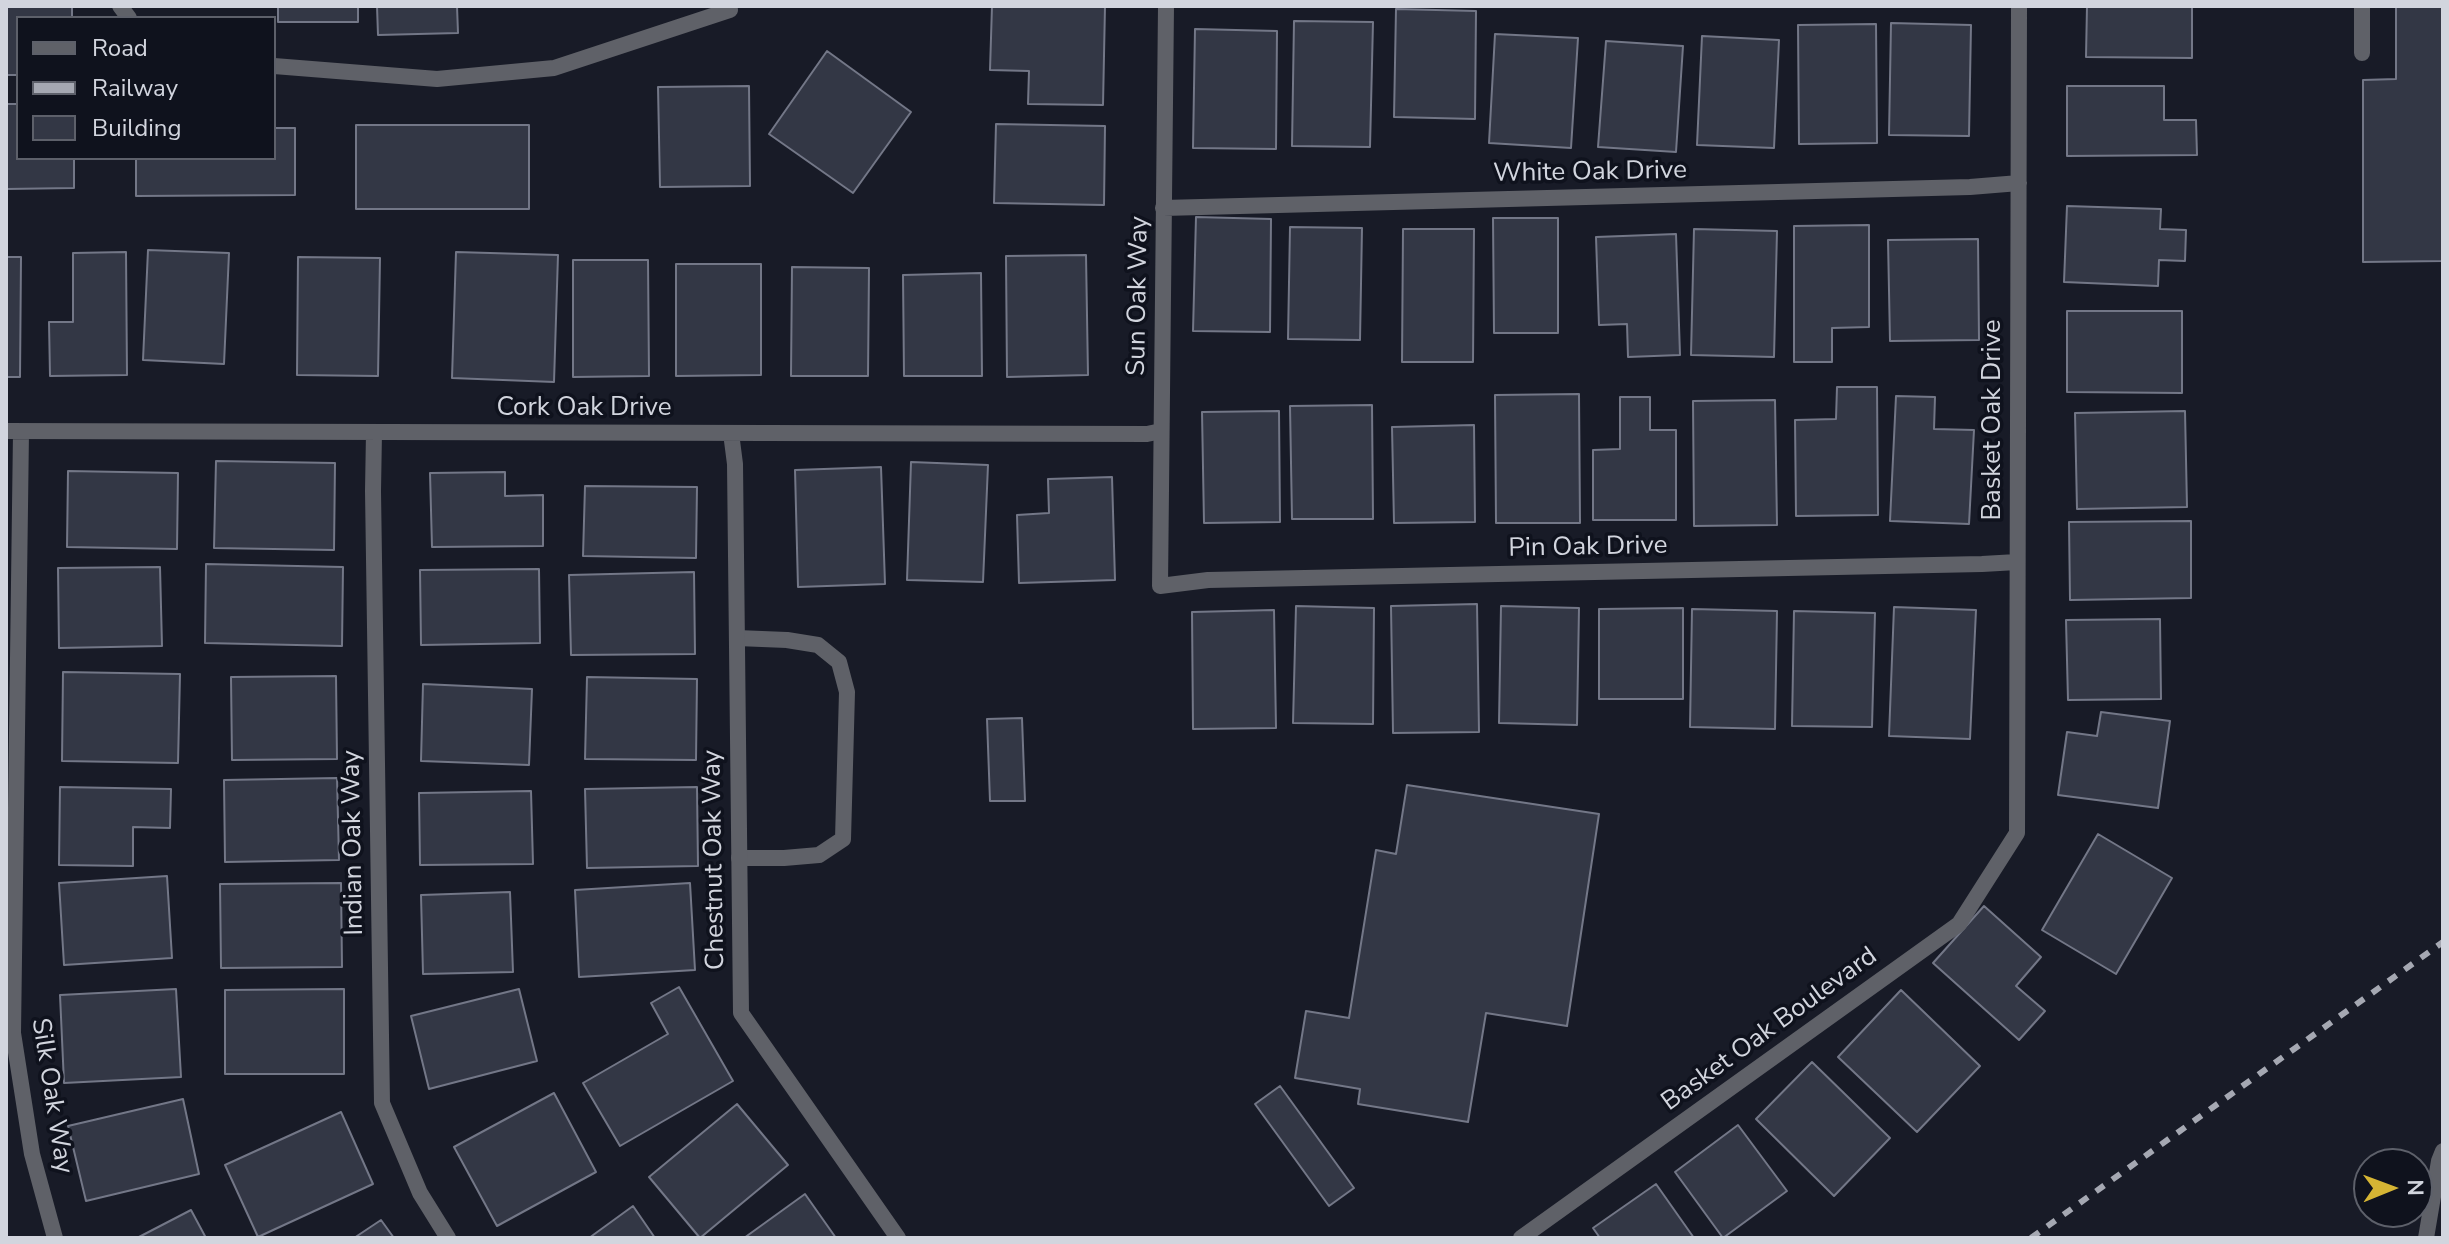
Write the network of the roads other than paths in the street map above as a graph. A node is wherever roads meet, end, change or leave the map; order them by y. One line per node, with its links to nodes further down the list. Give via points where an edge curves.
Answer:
1 (1166, 6): 8 (street, Sun Oak Way)
2 (2019, 6): 7 (street, Basket Oak Drive)
3 (2362, 6): 5 (street)
4 (730, 10): 6 (street, via 554,68 437,79)
5 (2362, 53)
6 (276, 66)
7 (2019, 183): 8 (street, White Oak Drive); 13 (street, Basket Oak Drive)
8 (1163, 208): 9 (street, Sun Oak Way)
9 (1161, 431): 12 (street, Cork Oak Drive); 14 (street, Sun Oak Way)
10 (13, 432): 11 (street, Cork Oak Drive); 19 (street, Silk Oak Way, via 13,1033 32,1154)
11 (374, 432): 12 (street, Cork Oak Drive); 20 (street, Indian Oak Way, via 382,1103 420,1193)
12 (731, 433): 15 (street, Chestnut Oak Way)
13 (2017, 562): 14 (street, Pin Oak Drive, via 1208,580); 16 (street, Basket Oak Drive)
14 (1160, 586)
15 (737, 638): 17 (street, Chestnut Oak Way); 17 (street, via 818,645 839,662 847,692 843,839 819,855)
16 (2017, 833): 22 (street, Basket Oak Boulevard, via 1959,924)
17 (739, 858): 21 (street, Chestnut Oak Way, via 741,1013)
18 (2443, 1151): 23 (street)
19 (55, 1238)
20 (448, 1238)
21 (898, 1238)
22 (1521, 1238)
23 (2426, 1238)

